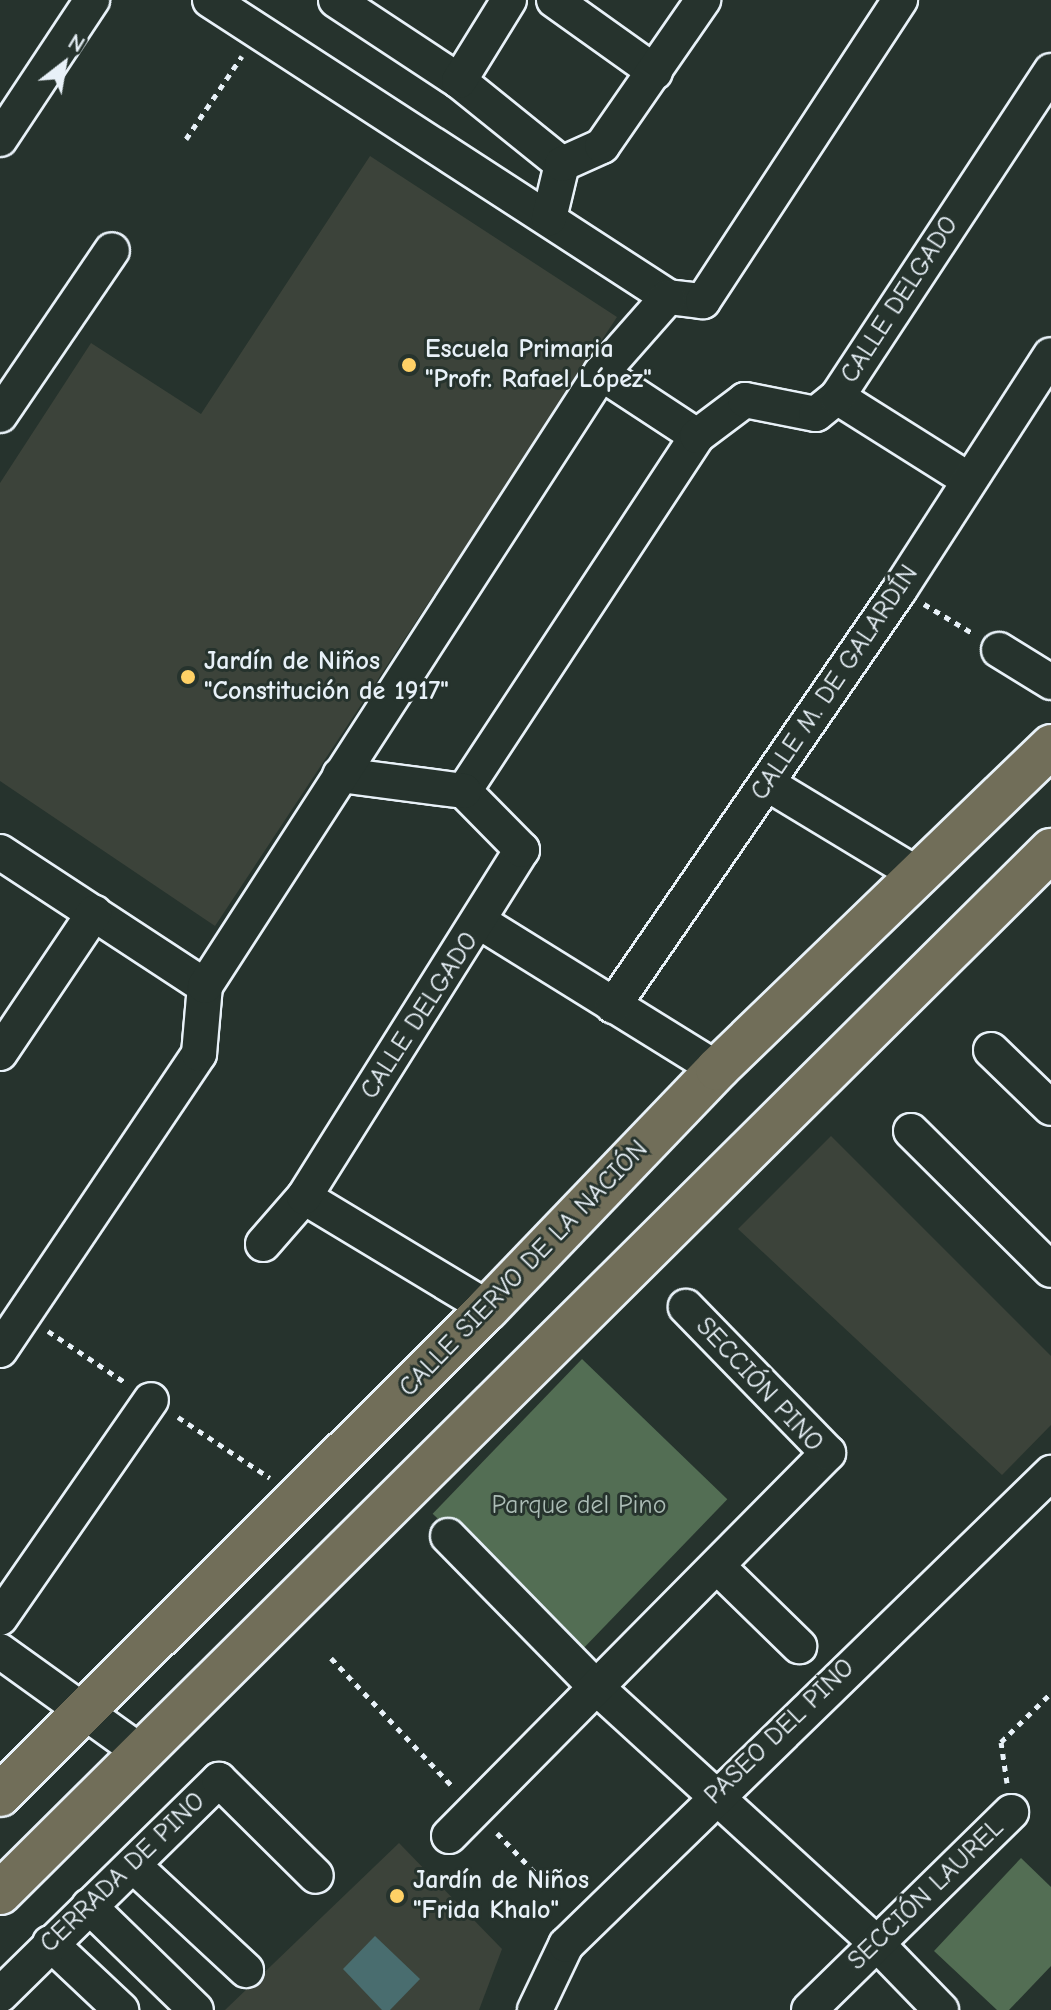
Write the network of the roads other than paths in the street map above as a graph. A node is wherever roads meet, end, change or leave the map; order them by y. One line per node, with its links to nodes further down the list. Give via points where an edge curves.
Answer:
1 (92, 0): 11 (street)
2 (210, 0): 13 (street)
3 (336, 0): 10 (street)
4 (509, 0): 10 (street)
5 (554, 0): 9 (street)
6 (703, 0): 9 (street)
7 (900, 0): 15 (street, via 703,301)
8 (1051, 71): 18 (street, CALLE DELGADO)
9 (655, 72): 12 (street, via 602,146)
10 (459, 81): 12 (street)
11 (0, 139)
12 (562, 164): 13 (street)
13 (549, 218): 15 (street)
14 (112, 250): 19 (street)
15 (668, 297): 16 (street)
16 (601, 373): 20 (street); 25 (street)
17 (1046, 375): 21 (street, CALLE M. DE GALARDÍN)
18 (837, 397): 20 (street, CALLE DELGADO, via 816,414 745,400); 21 (street)
19 (0, 415)
20 (697, 436): 27 (street, CALLE DELGADO)
21 (969, 480): 26 (street, CALLE M. DE GALARDÍN)
22 (999, 650): 23 (street)
23 (1051, 682)
24 (1051, 746): 30 (main road, CALLE SIERVO DE LA NACIÓN)
25 (340, 775): 27 (street); 33 (street)
26 (768, 784): 30 (street); 34 (street, CALLE M. DE GALARDÍN)
27 (464, 791): 32 (street, CALLE DELGADO, via 522,850)
28 (1051, 850): 55 (main road)
29 (0, 852): 31 (street)
30 (920, 876): 37 (main road, CALLE SIERVO DE LA NACIÓN)
31 (94, 913): 33 (street); 36 (street)
32 (480, 922): 34 (street); 40 (street, CALLE DELGADO)
33 (205, 986): 45 (street, via 199,1054)
34 (613, 1006): 37 (street)
35 (991, 1050): 38 (street)
36 (0, 1053)
37 (717, 1069): 44 (main road, CALLE SIERVO DE LA NACIÓN)
38 (1051, 1108)
39 (911, 1131): 42 (street)
40 (304, 1197): 41 (street, CALLE DELGADO); 44 (street)
41 (263, 1244)
42 (1051, 1270)
43 (686, 1307): 49 (street, SECCIÓN PINO, via 828,1453)
44 (488, 1308): 54 (main road, CALLE SIERVO DE LA NACIÓN)
45 (0, 1350)
46 (151, 1400): 50 (street)
47 (1051, 1473): 57 (street, PASEO DEL PINO)
48 (448, 1536): 53 (street)
49 (717, 1566): 51 (street); 53 (street, SECCIÓN PINO)
50 (0, 1618)
51 (799, 1646)
52 (0, 1651): 54 (street)
53 (597, 1688): 57 (street); 59 (street, SECCIÓN PINO)
54 (86, 1709): 55 (street); 56 (main road, CALLE SIERVO DE LA NACIÓN)
55 (142, 1753): 62 (main road)
56 (7, 1777)
57 (714, 1795): 65 (street); 70 (street, PASEO DEL PINO, via 566,1945)
58 (1011, 1812): 65 (street, SECCIÓN LAUREL)
59 (449, 1836)
60 (134, 1866): 61 (street, CERRADA DE PINO, via 219,1780); 63 (street, CERRADA DE PINO); 66 (street)
61 (316, 1876)
62 (0, 1893)
63 (89, 1906): 64 (street, CERRADA DE PINO); 69 (street)
64 (50, 1943): 67 (street, CERRADA DE PINO); 68 (street)
65 (877, 1944): 71 (street, SECCIÓN LAUREL); 72 (street)
66 (246, 1970)
67 (0, 1995)
68 (121, 2010)
69 (196, 2010)
70 (535, 2010)
71 (809, 2010)
72 (941, 2010)

